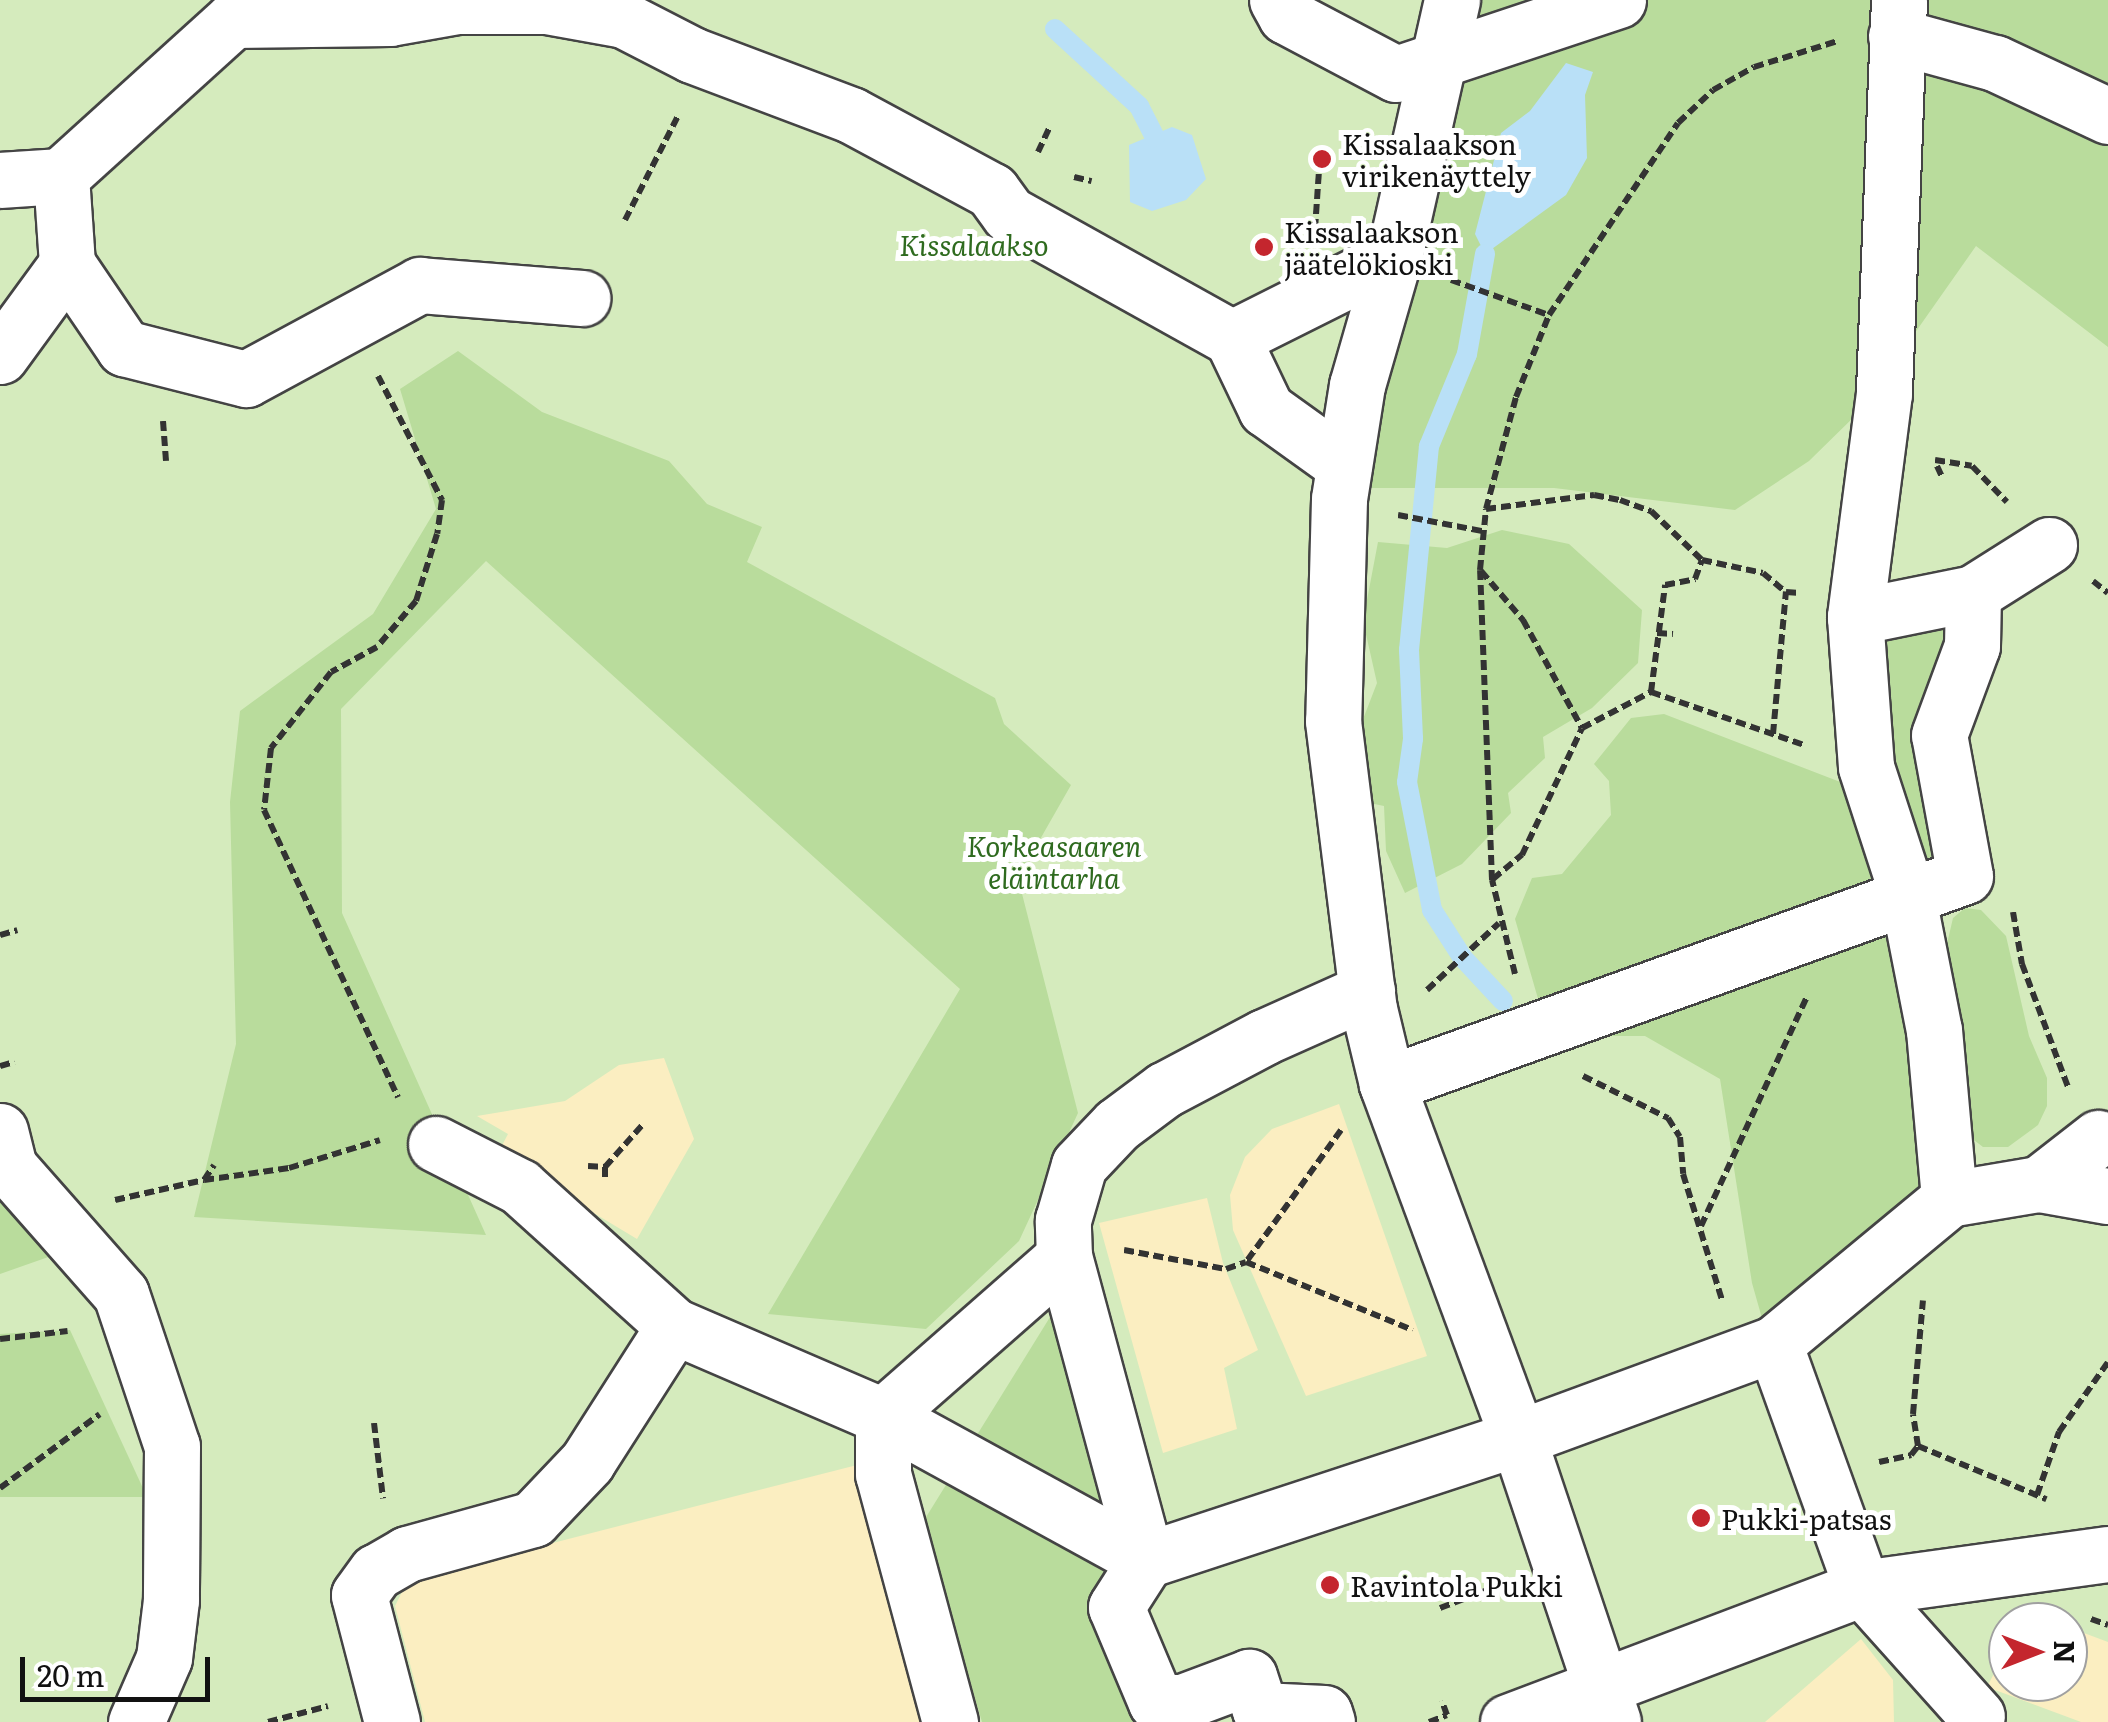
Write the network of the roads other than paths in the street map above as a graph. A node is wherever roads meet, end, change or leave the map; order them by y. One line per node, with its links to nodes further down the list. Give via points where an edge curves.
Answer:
1 (1277, 0): 5 (lane, via 1286,16 1396,74)
2 (1452, 0): 5 (lane)
3 (1618, 0): 5 (lane)
4 (1898, 18): 6 (lane); 17 (lane, via 1884,394)
5 (1438, 60): 9 (lane)
6 (2108, 116)
7 (61, 176): 8 (lane); 10 (lane); 12 (lane, via 232,20 546,6 624,20 692,55 851,115 992,191 1009,214)
8 (0, 180)
9 (1394, 257): 12 (lane); 14 (lane, via 1357,385)
10 (68, 264): 11 (lane, via 124,348 246,379 420,285); 13 (lane)
11 (582, 298)
12 (1232, 338): 14 (lane, via 1266,409)
13 (0, 356)
14 (1344, 465): 19 (lane, via 1333,721)
15 (2048, 545): 16 (lane)
16 (1973, 593): 17 (lane); 18 (lane, via 1972,646 1940,735 1965,876)
17 (1855, 607): 18 (lane, via 1866,767)
18 (1907, 893): 20 (lane); 26 (lane, via 1934,1030)
19 (1368, 1000): 20 (lane); 27 (lane, via 1247,1046 1117,1124 1078,1165)
20 (1387, 1084): 31 (lane)
21 (0, 1131): 37 (lane, via 9,1167 122,1294 172,1446 164,1658)
22 (2098, 1138): 24 (lane)
23 (436, 1144): 28 (lane, via 520,1187)
24 (2039, 1184): 25 (lane); 26 (lane)
25 (2108, 1196)
26 (1949, 1200): 29 (lane)
27 (1064, 1248): 30 (lane); 33 (lane)
28 (674, 1326): 30 (lane); 38 (lane, via 587,1462 533,1518 407,1554 376,1572 358,1595)
29 (1757, 1351): 31 (lane); 34 (lane)
30 (883, 1416): 33 (lane); 39 (lane, via 883,1474)
31 (1518, 1438): 33 (lane); 35 (lane)
32 (2091, 1554): 34 (lane)
33 (1146, 1560): 40 (lane, via 1116,1607 1156,1702 1182,1702 1249,1677 1260,1710 1324,1713)
34 (1862, 1588): 35 (lane); 36 (lane)
35 (1605, 1704): 41 (lane)
36 (1976, 1716)
37 (136, 1722)
38 (392, 1722)
39 (950, 1722)
40 (1327, 1722)
41 (1508, 1722)

